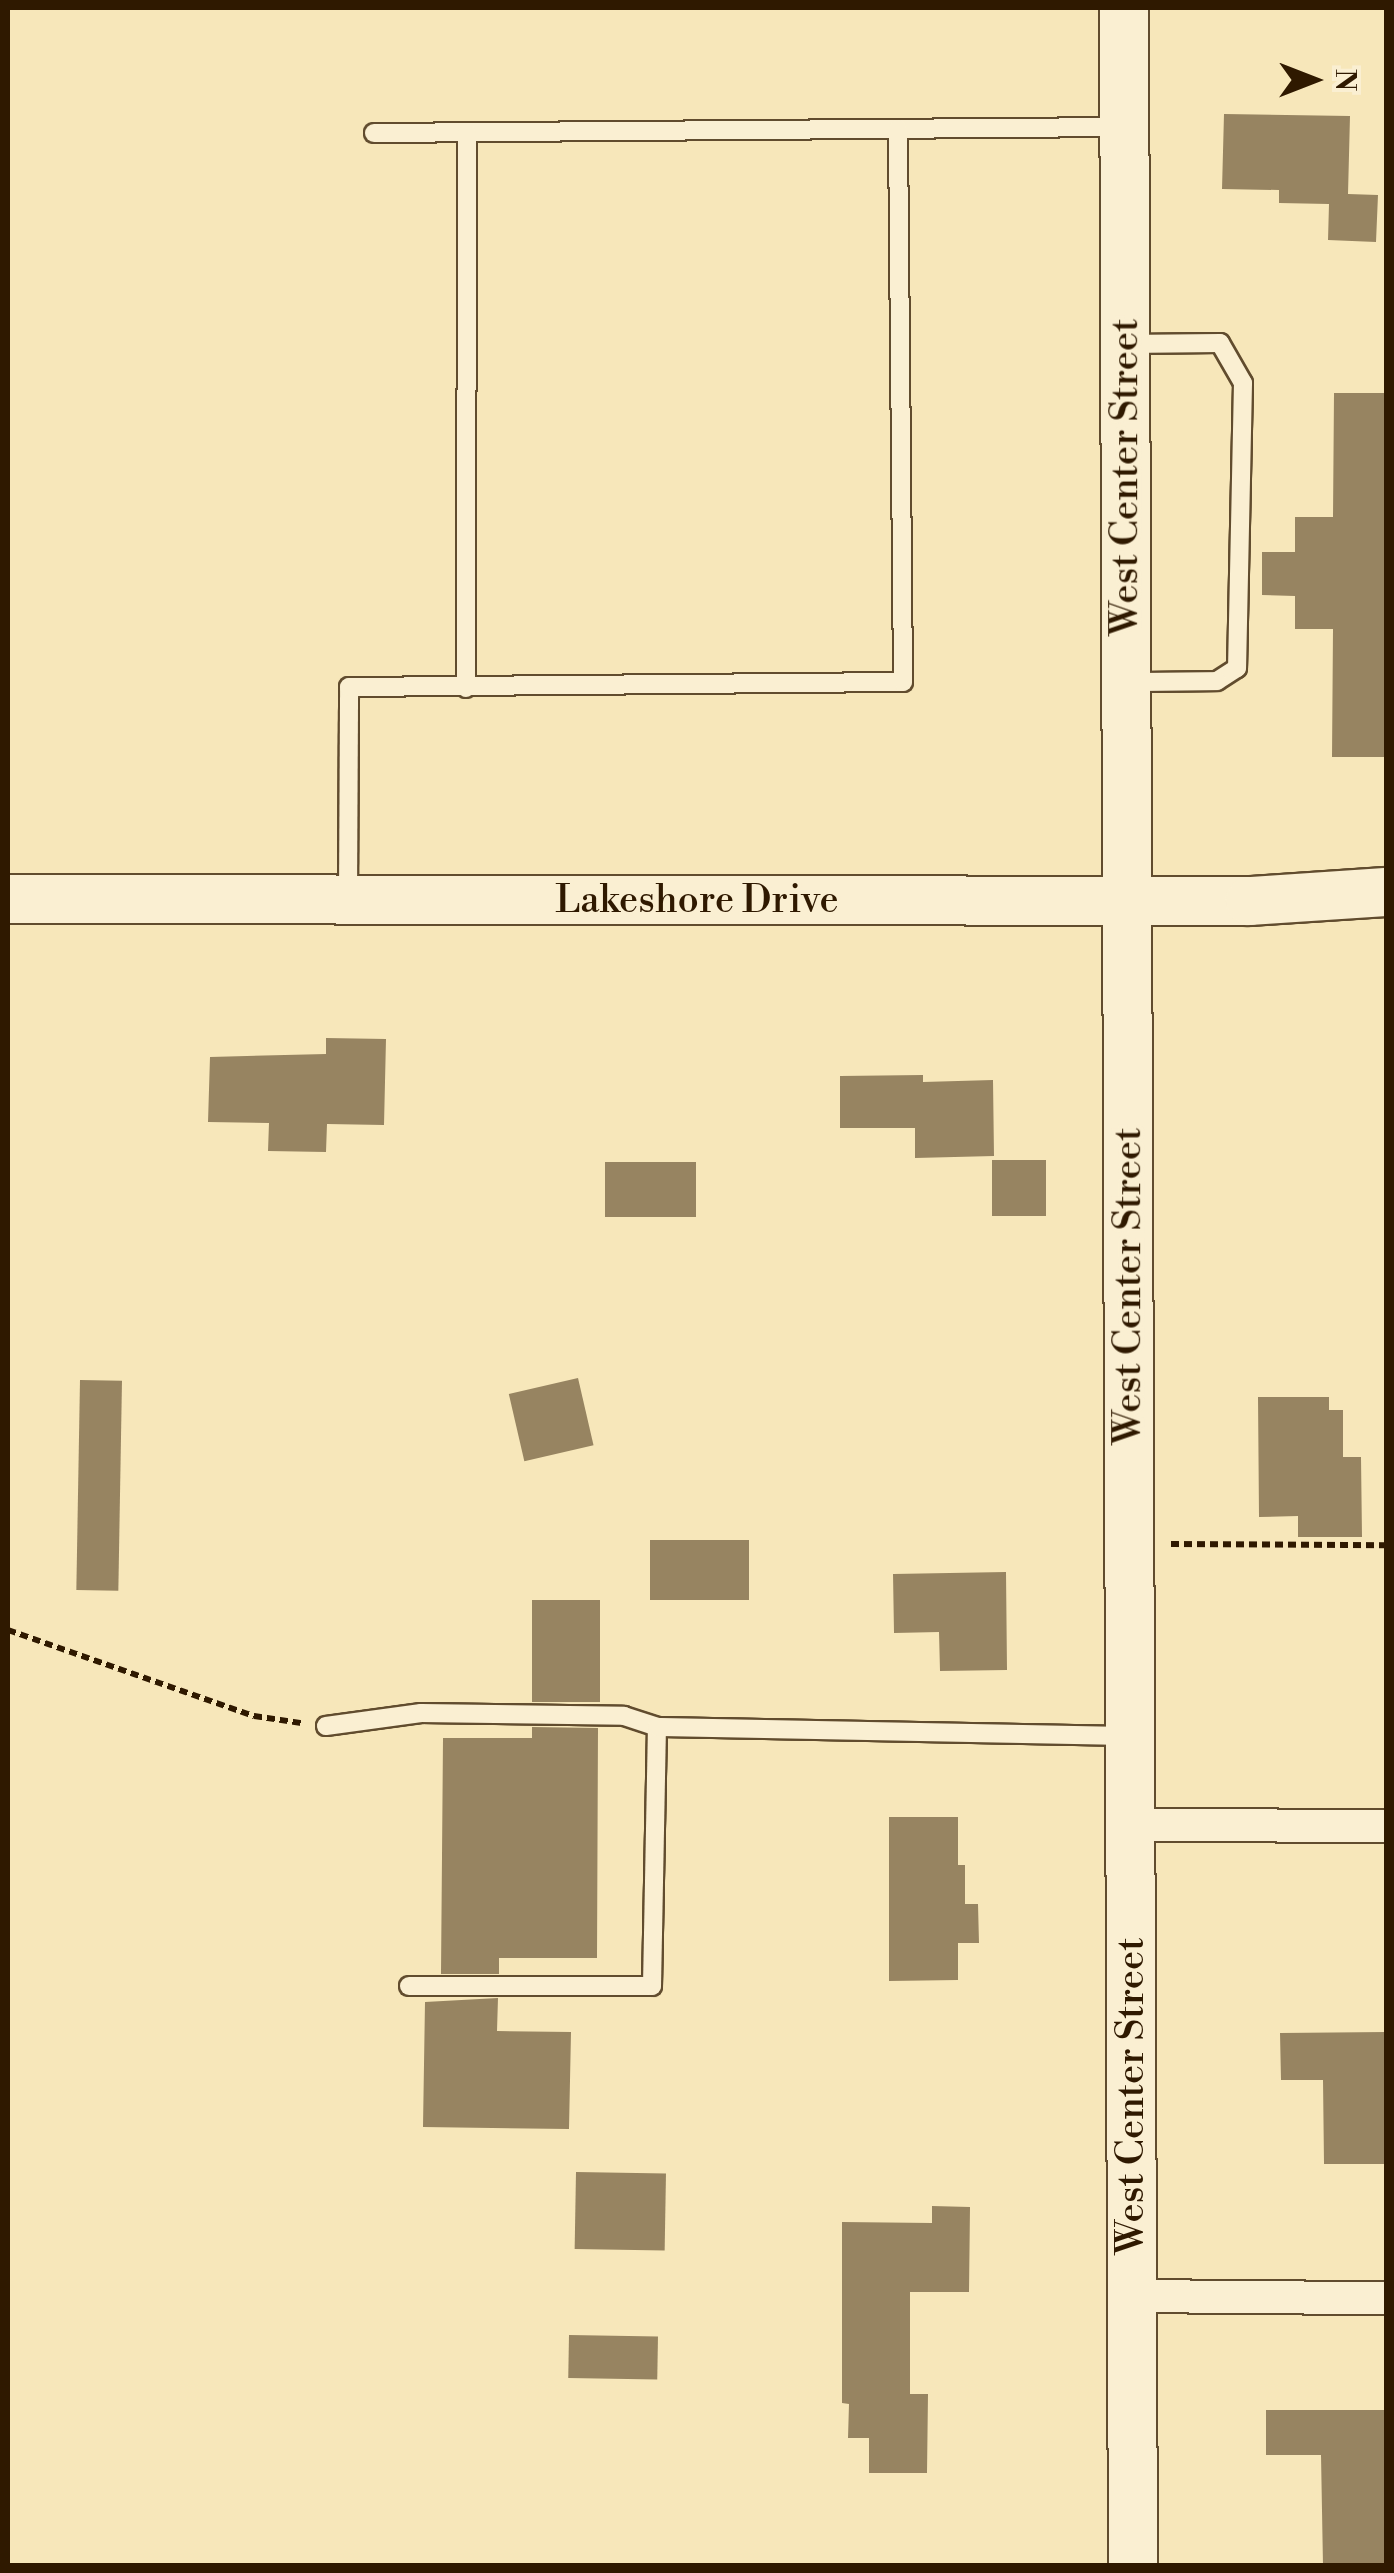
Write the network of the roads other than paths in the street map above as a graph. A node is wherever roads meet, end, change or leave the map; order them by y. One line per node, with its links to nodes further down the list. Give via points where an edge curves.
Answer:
1 (1124, 8): 2 (main road, West Center Street)
2 (1125, 127): 3 (lane); 6 (main road, West Center Street)
3 (898, 129): 5 (lane); 8 (lane, via 903,682)
4 (374, 133): 5 (lane)
5 (467, 133): 8 (lane)
6 (1125, 344): 7 (main road, West Center Street); 7 (lane, via 1220,343 1244,383 1237,668 1217,681)
7 (1127, 682): 12 (main road, West Center Street)
8 (466, 688): 11 (lane, via 349,688)
9 (1386, 892): 12 (main road, Lakeshore Drive)
10 (8, 899): 11 (main road, Lakeshore Drive)
11 (348, 900): 12 (main road, Lakeshore Drive)
12 (1128, 901): 15 (main road, West Center Street)
13 (326, 1726): 14 (lane, via 420,1713 624,1716)
14 (657, 1726): 15 (lane); 18 (lane, via 652,1986)
15 (1130, 1736): 16 (main road, West Center Street)
16 (1131, 1825): 17 (street); 19 (main road, West Center Street)
17 (1386, 1826)
18 (409, 1986)
19 (1132, 2296): 20 (street); 21 (main road, West Center Street)
20 (1386, 2298)
21 (1133, 2566)

